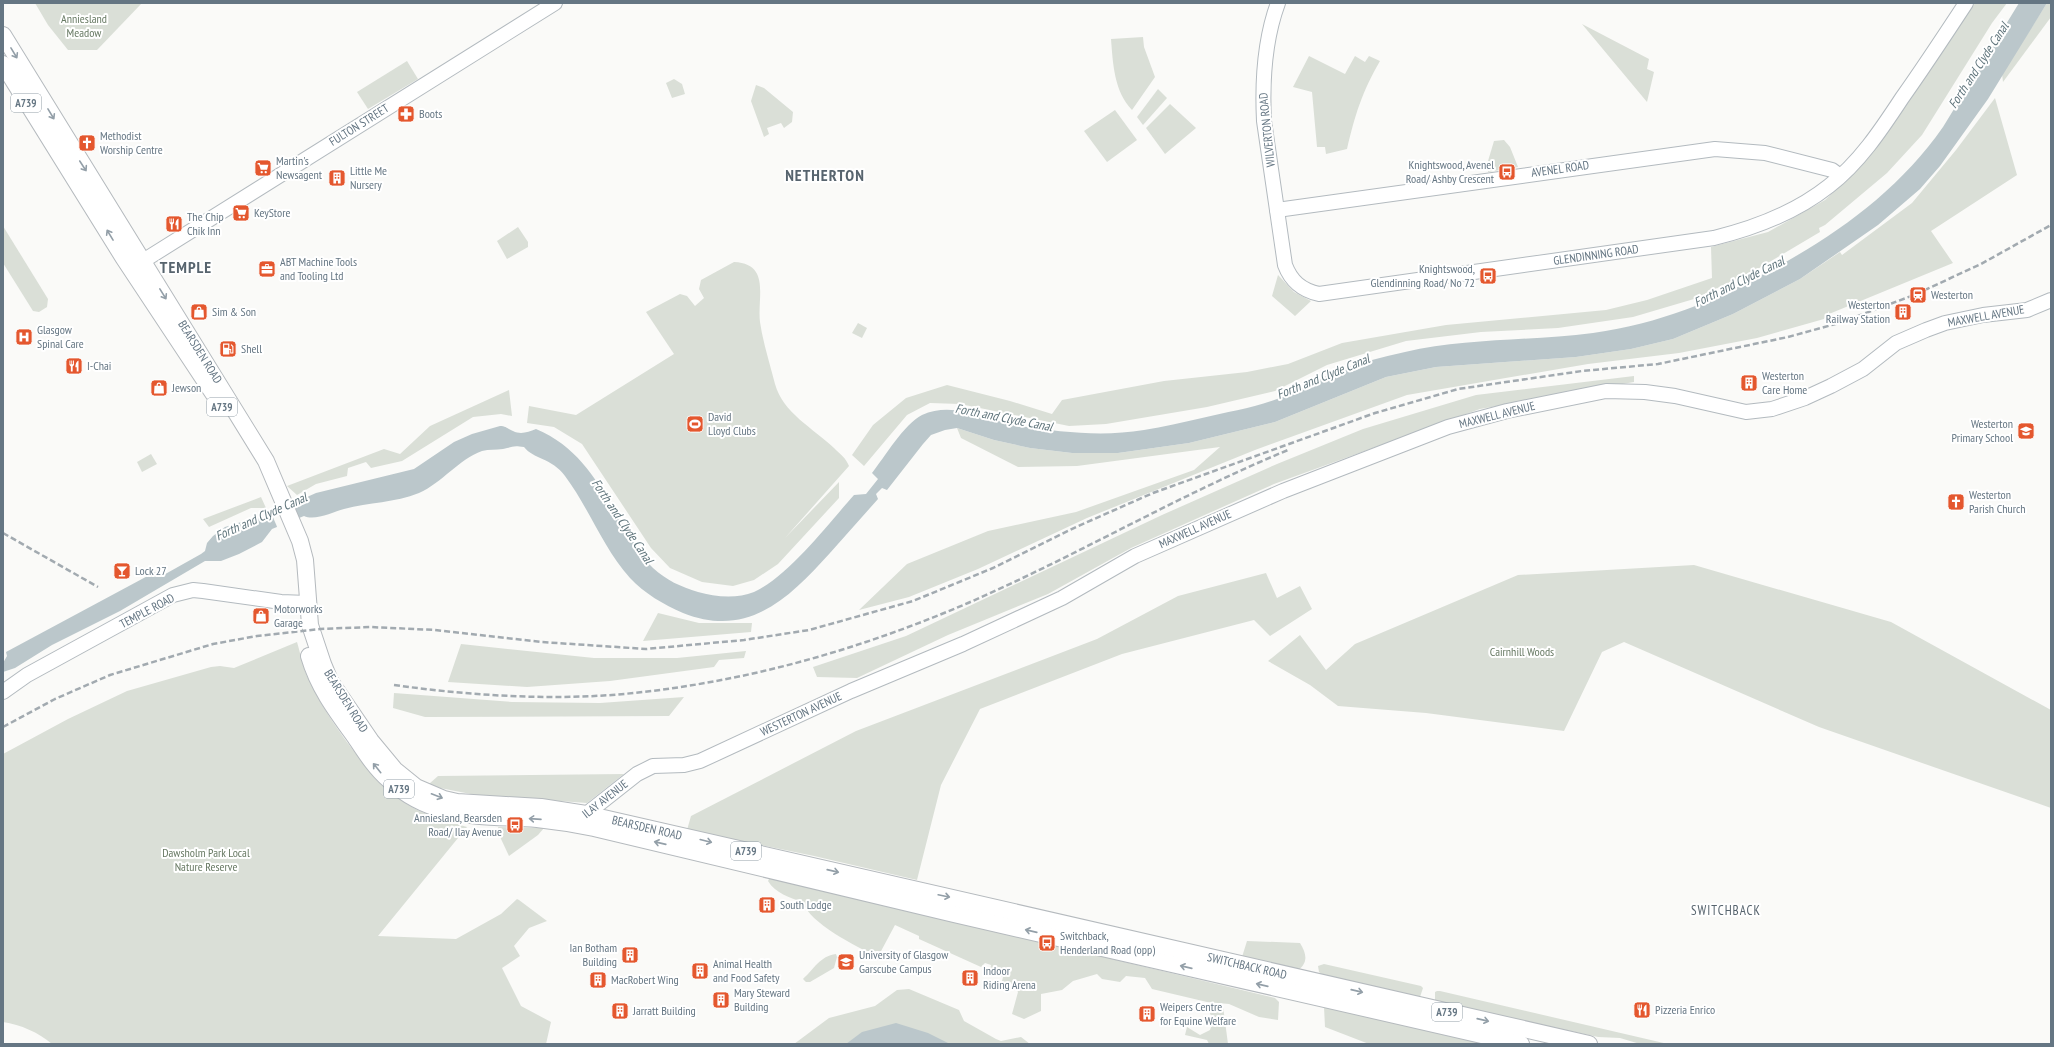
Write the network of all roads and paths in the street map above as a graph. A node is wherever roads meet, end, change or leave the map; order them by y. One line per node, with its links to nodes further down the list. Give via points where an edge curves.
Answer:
1 (555, 3): 8 (street, FULTON STREET)
2 (1278, 3): 7 (street, WILVERTON ROAD, via 1265,54 1263,98)
3 (1966, 3): 6 (street, GLENDINNING ROAD, via 1881,129)
4 (3, 35): 8 (main road, BEARSDEN ROAD / A739, one-way to 8)
5 (3, 64): 8 (main road, BEARSDEN ROAD / A739, one-way to 5, via 38,124)
6 (1840, 176): 7 (street, AVENEL ROAD, via 1826,168 1765,153 1715,149); 7 (street, GLENDINNING ROAD, via 1784,215 1714,238 1326,293 1313,292 1301,287 1288,273)
7 (1277, 210)
8 (137, 265): 10 (main road, BEARSDEN ROAD / A739, via 279,501 289,524)
9 (2051, 300): 11 (street, MAXWELL AVENUE, via 2027,310 1983,315 1926,330 1896,343 1863,369 1831,386 1772,409 1746,412 1675,396 1606,391 1506,410 1448,427 1283,491 1135,556 1062,598)
10 (303, 603): 12 (street, TEMPLE ROAD, via 193,590 174,595 27,675); 14 (main road, BEARSDEN ROAD / A739, one-way to 14, via 330,681 386,759 416,787 457,802 541,807); 15 (main road, BEARSDEN ROAD / A739, one-way to 10, via 538,819 453,814 425,804 388,780 372,762 322,690 304,638)
11 (963, 644): 13 (street, WESTERTON AVENUE, via 851,690 700,761 684,765 653,766)
12 (3, 692)
13 (637, 774): 14 (street, ILAY AVENUE)
14 (586, 814): 15 (street, ILAY AVENUE); 16 (main road, BEARSDEN ROAD / A739, one-way to 16)
15 (573, 824): 16 (main road, BEARSDEN ROAD / A739, one-way to 15)
16 (904, 895): 17 (main road, SWITCHBACK ROAD / A739)
17 (1226, 969): 18 (main road, SWITCHBACK ROAD / A739, one-way to 17); 18 (main road, SWITCHBACK ROAD / A739, via 1266,970 1282,982)
18 (1302, 987): 19 (main road, SWITCHBACK ROAD / A739, via 1339,1003); 20 (main road, SWITCHBACK ROAD / A739, one-way to 20)
19 (1521, 1044)
20 (1589, 1044)

